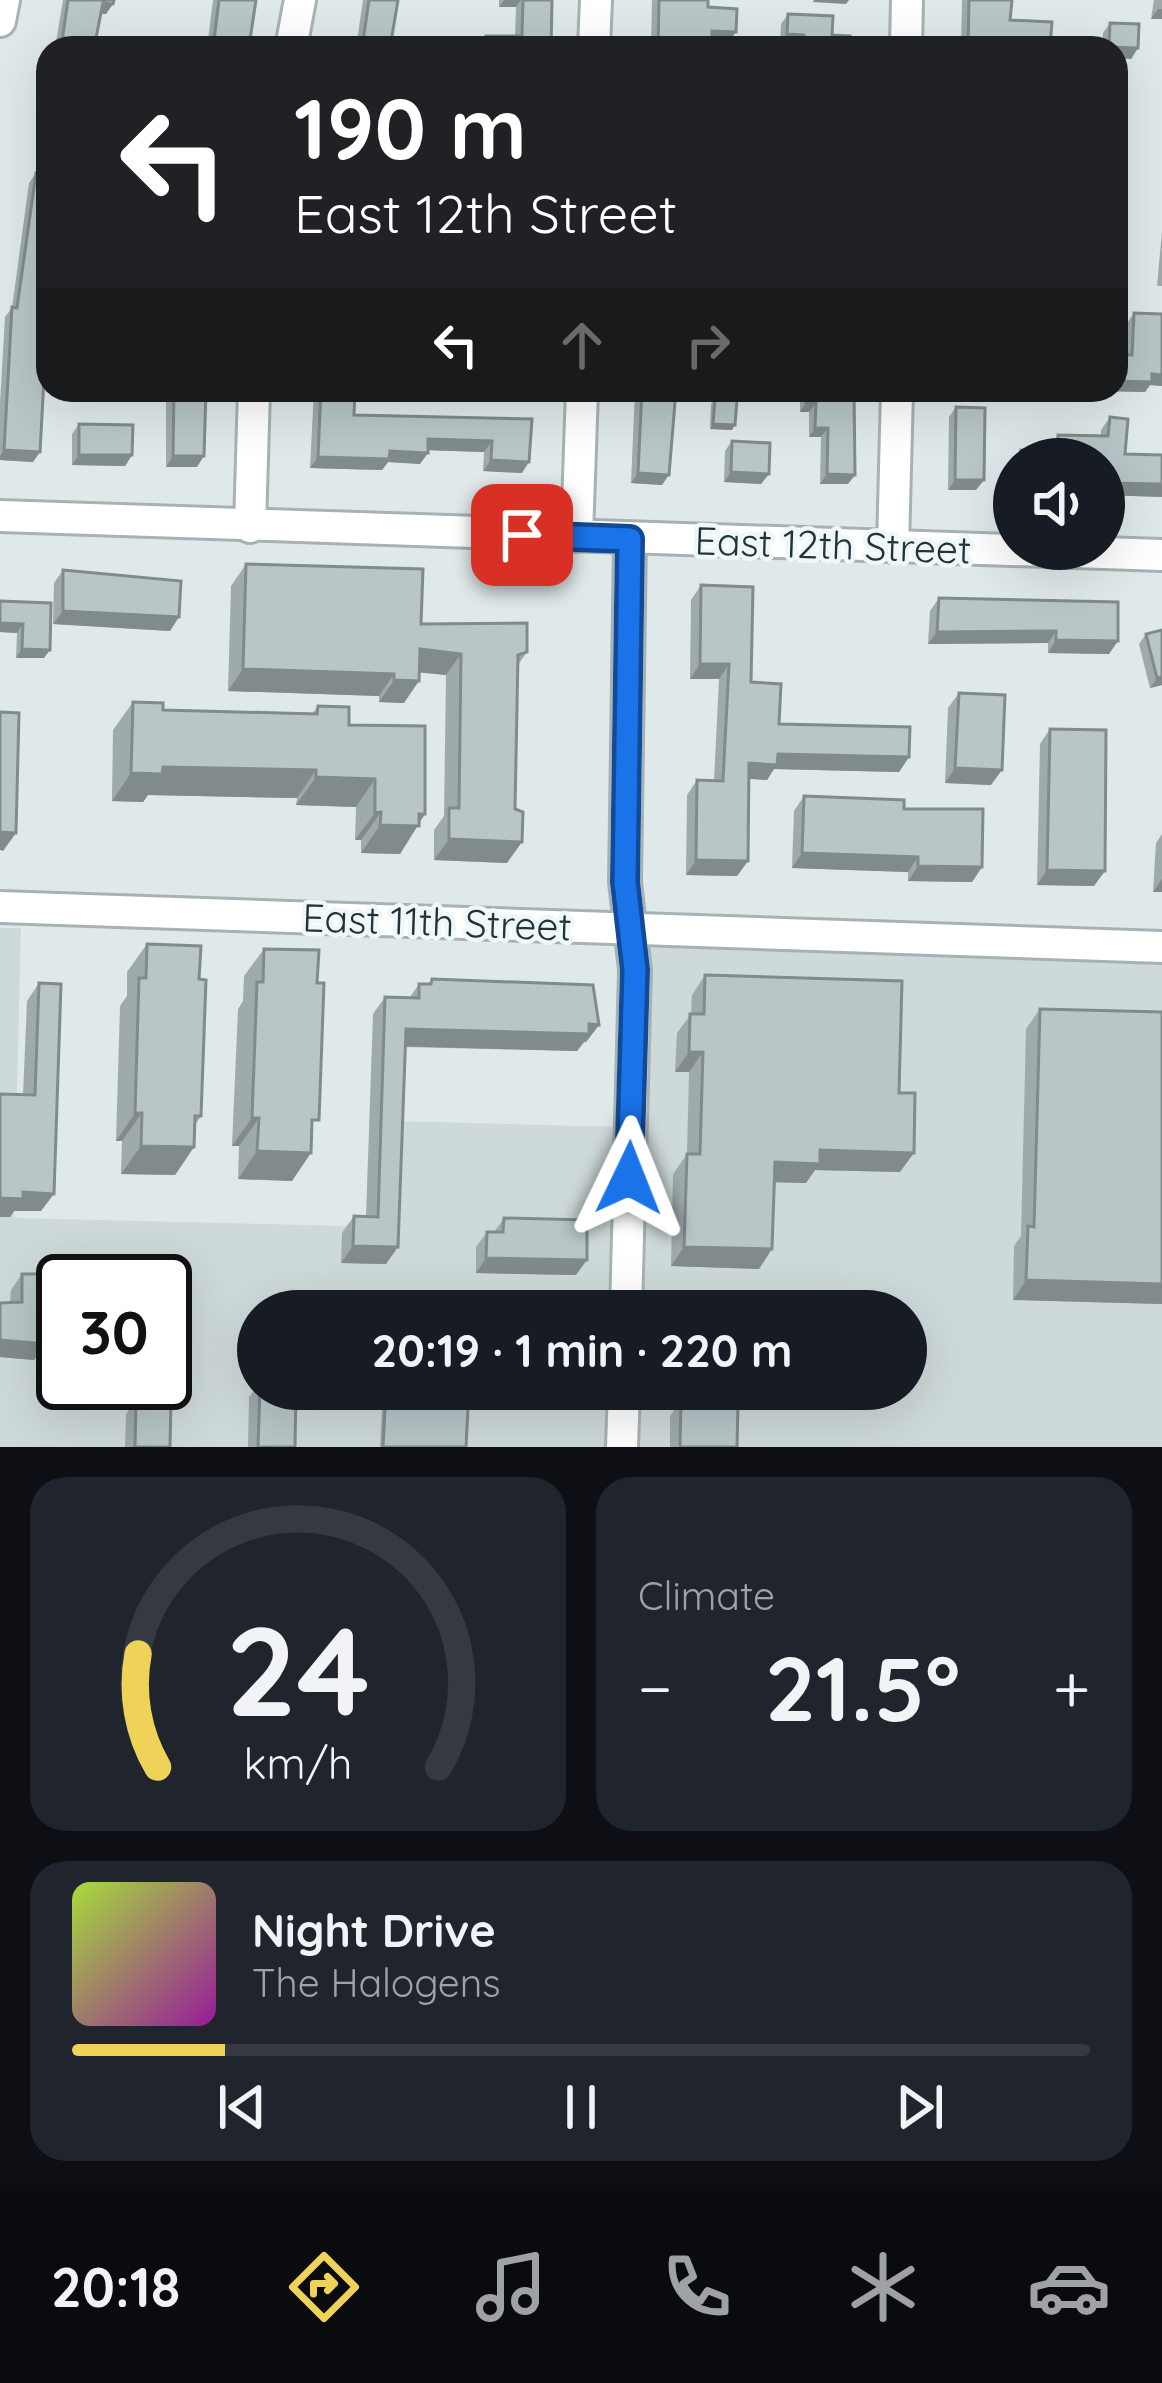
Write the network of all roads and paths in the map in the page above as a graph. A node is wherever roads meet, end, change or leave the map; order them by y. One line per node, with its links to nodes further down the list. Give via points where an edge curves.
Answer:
1 (4, 0): 5 (street)
2 (300, 0): 6 (street)
3 (596, 0): 7 (street)
4 (907, 0): 8 (street)
5 (0, 20)
6 (293, 36)
7 (594, 36)
8 (906, 36)
9 (254, 402): 13 (street)
10 (582, 402): 14 (street)
11 (897, 402): 16 (street)
12 (0, 516): 13 (street, East 12th Street)
13 (250, 526): 14 (street, East 12th Street)
14 (578, 536): 15 (street, East 12th Street)
15 (630, 539): 16 (street, East 12th Street); 19 (street)
16 (893, 547): 17 (street, East 12th Street)
17 (1162, 555)
18 (0, 908): 19 (street, East 11th Street)
19 (630, 929): 20 (street, East 11th Street); 21 (street)
20 (1162, 947)
21 (627, 1290)
22 (623, 1410): 23 (street)
23 (622, 1447)

